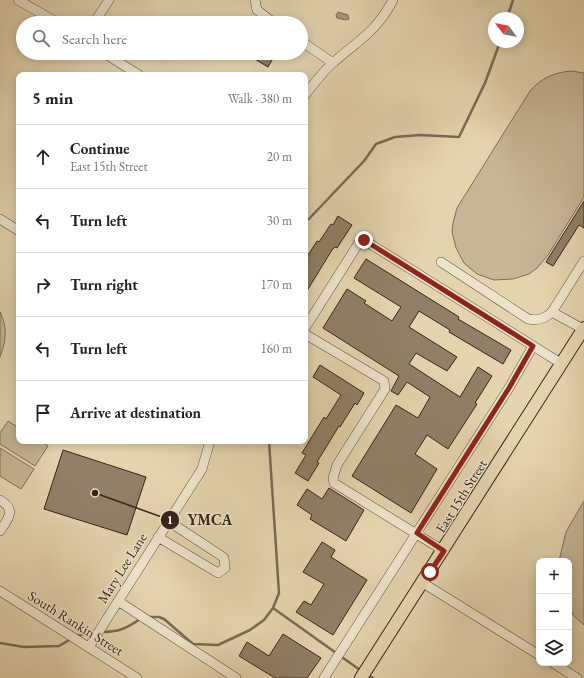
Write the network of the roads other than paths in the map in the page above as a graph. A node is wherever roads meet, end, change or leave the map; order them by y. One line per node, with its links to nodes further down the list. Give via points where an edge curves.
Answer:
1 (18, 0): 5 (street)
2 (109, 0): 6 (street)
3 (255, 0): 7 (street, via 257,10)
4 (393, 0): 10 (street, via 375,28)
5 (46, 16)
6 (99, 16)
7 (265, 16)
8 (308, 46): 10 (street)
9 (115, 60): 11 (street)
10 (333, 63): 12 (street)
11 (134, 72)
12 (308, 92)
13 (0, 219): 14 (street)
14 (16, 226)
15 (441, 262): 17 (street, via 528,318 539,320)
16 (584, 262): 17 (street)
17 (552, 312): 19 (street)
18 (308, 323): 21 (street, via 360,241 364,240)
19 (584, 329): 22 (main road, East 15th Street)
20 (308, 336): 27 (street, via 384,381 385,389 337,465 334,483)
21 (533, 346): 22 (street); 27 (street)
22 (562, 364): 29 (main road, East 15th Street)
23 (209, 444): 25 (street, Mary Lee Lane, via 202,469)
24 (0, 500): 26 (street, via 10,511)
25 (168, 521): 28 (street, Mary Lee Lane); 28 (street, via 224,558 225,568 218,573)
26 (0, 531)
27 (417, 533): 29 (street); 38 (street)
28 (158, 537): 32 (street, Mary Lee Lane)
29 (444, 551): 30 (main road, East 15th Street)
30 (423, 583): 34 (street); 39 (main road, East 15th Street)
31 (0, 591): 33 (street, South Rankin Street)
32 (118, 601): 33 (street, Mary Lee Lane); 36 (street)
33 (89, 647): 37 (street, South Rankin Street)
34 (536, 652)
35 (558, 666): 40 (street)
36 (231, 677)
37 (137, 678)
38 (324, 678)
39 (361, 678)
40 (577, 678)

